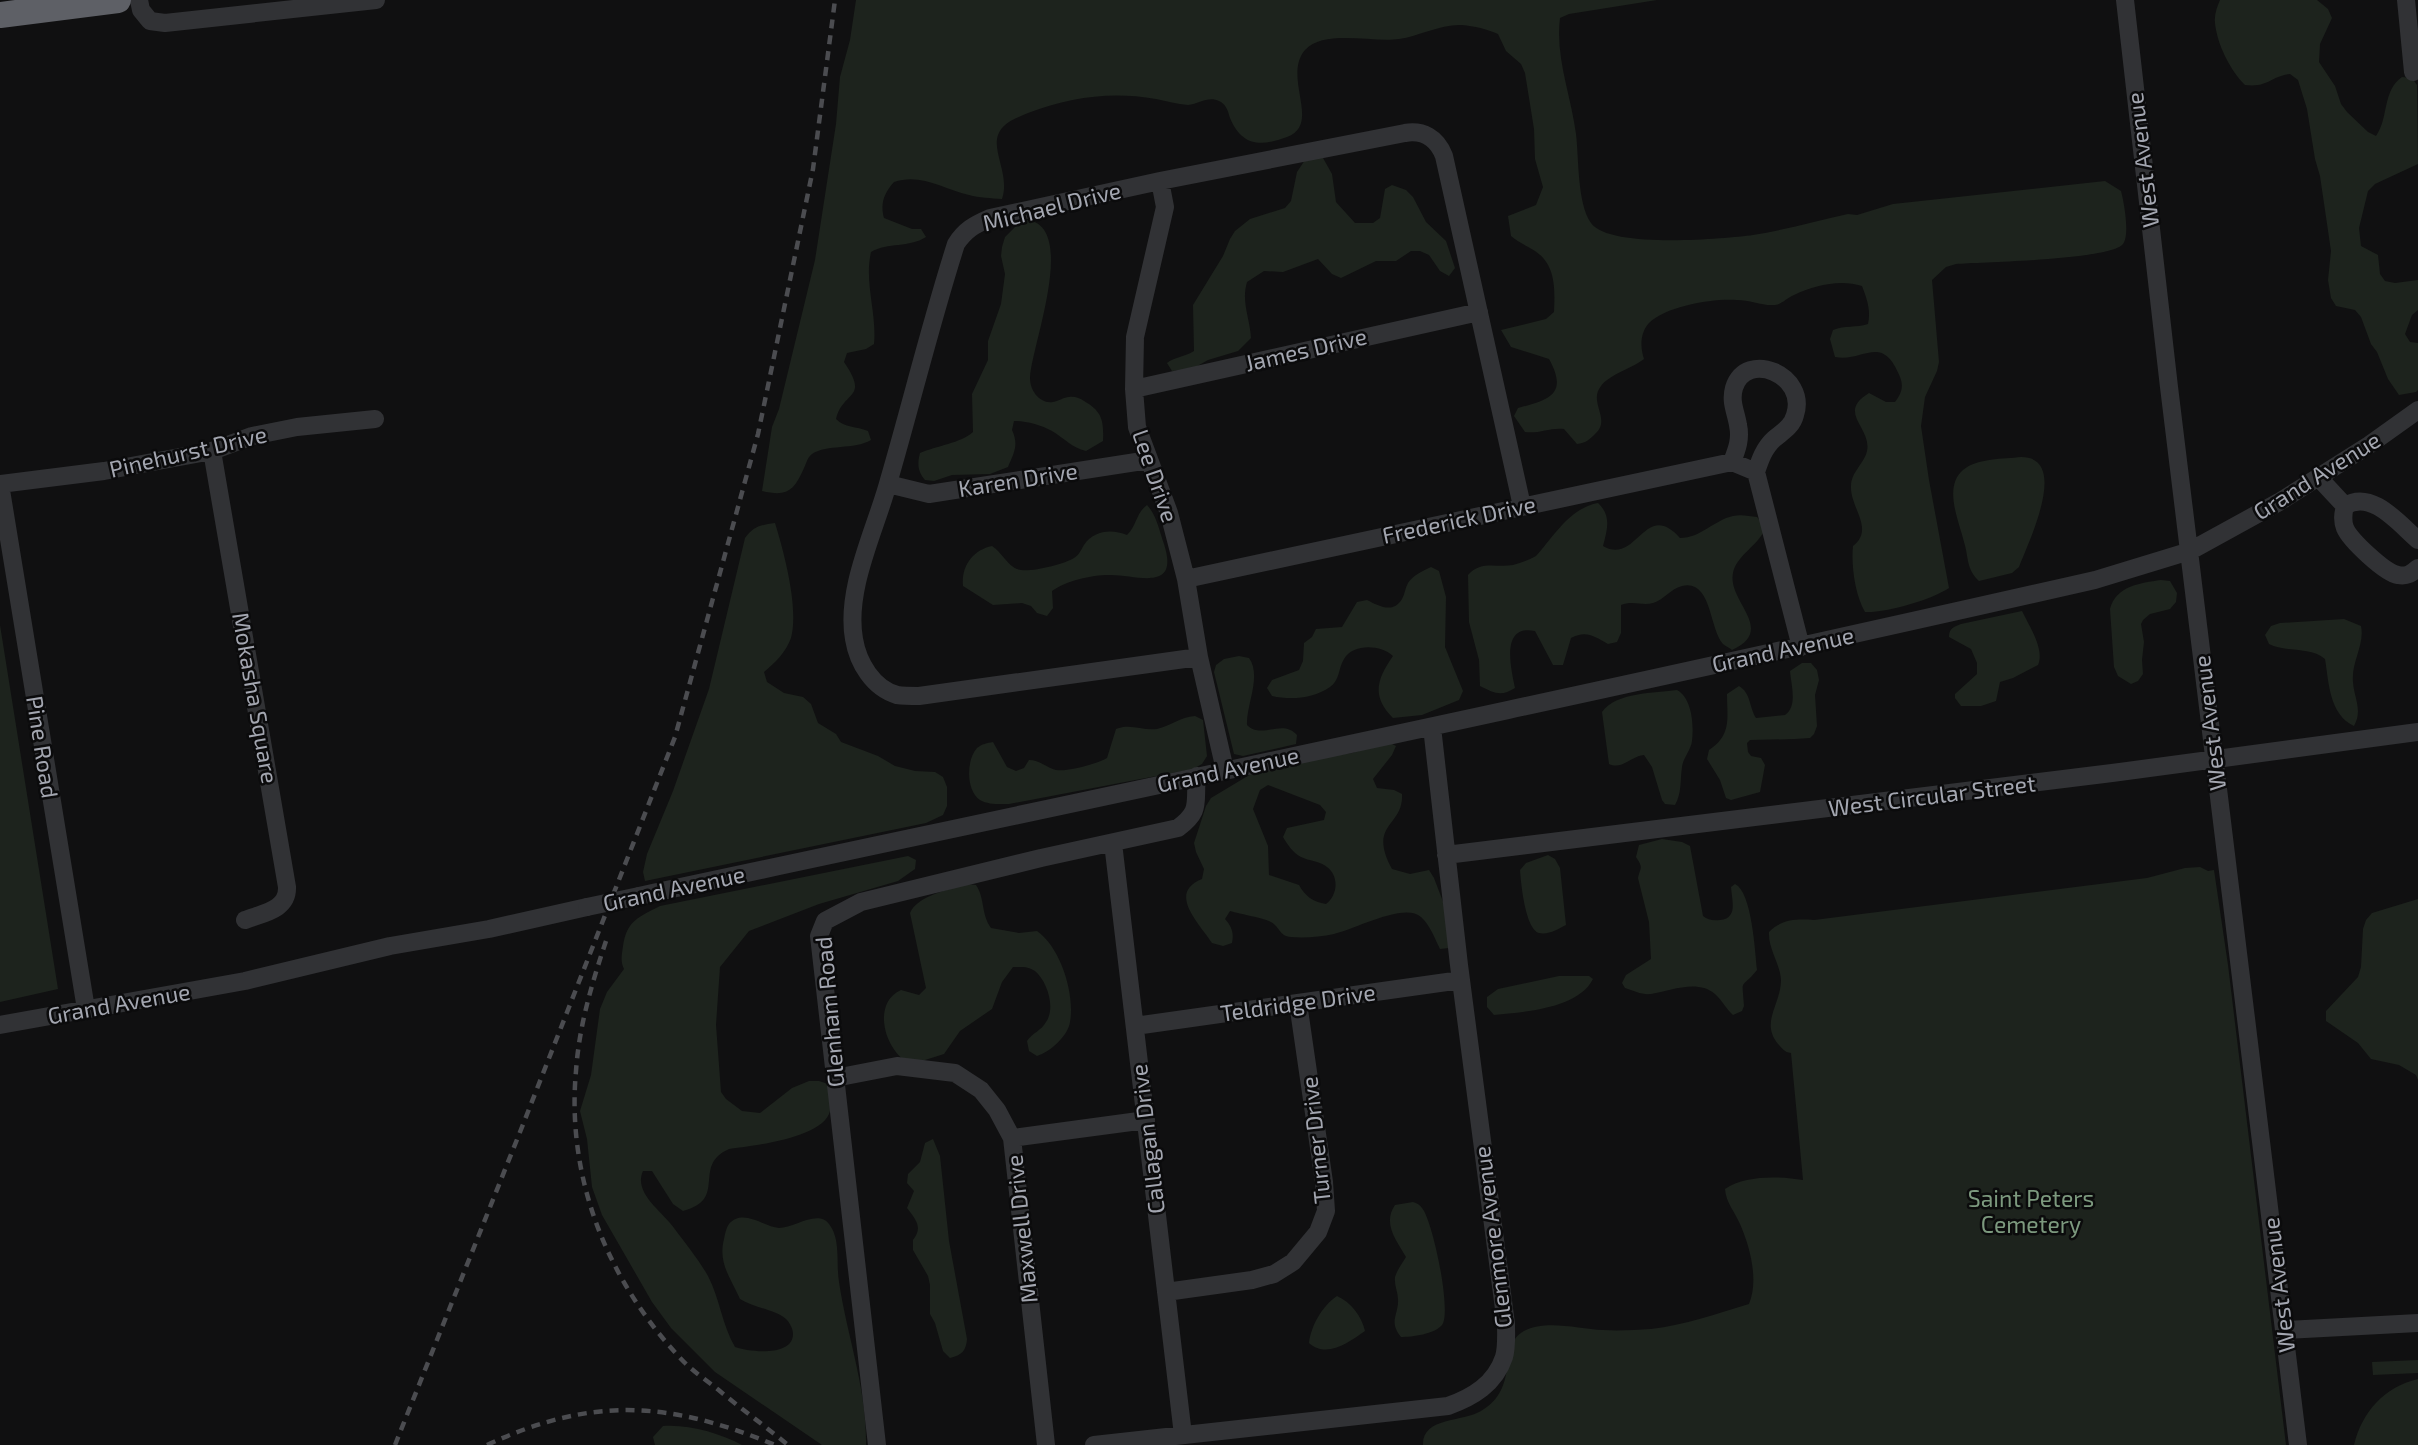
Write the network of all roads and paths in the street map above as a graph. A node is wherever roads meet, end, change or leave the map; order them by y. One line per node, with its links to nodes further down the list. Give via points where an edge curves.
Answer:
1 (118, 0): 6 (highway)
2 (139, 0): 3 (street, via 150,21 165,23)
3 (376, 0)
4 (2125, 0): 23 (street, West Avenue)
5 (2406, 0): 7 (street)
6 (0, 15)
7 (2413, 72)
8 (1160, 181): 9 (street, Michael Drive, via 1420,132 1438,144 1444,156); 10 (street, Lee Drive, via 1165,207 1135,337); 19 (street, Michael Drive, via 990,218 965,230 950,261)
9 (1479, 312): 10 (street, James Drive); 20 (street, Michael Drive)
10 (1134, 389): 14 (street, Lee Drive, via 1137,427)
11 (2418, 410): 17 (street, Grand Avenue)
12 (375, 419): 13 (street, Pinehurst Drive, via 296,427)
13 (212, 451): 18 (street, Pinehurst Drive); 35 (street, Mokasha Square, via 287,887 279,907)
14 (1149, 460): 19 (street, Karen Drive, via 929,494); 25 (street, Lee Drive)
15 (1732, 462): 16 (street); 16 (street, via 1739,444 1732,406 1734,386 1745,373 1774,370 1787,379 1796,395 1796,415 1762,453); 20 (street, Frederick Drive)
16 (1756, 472): 26 (street)
17 (2318, 477): 21 (street); 23 (street, Grand Avenue)
18 (0, 484): 38 (street, Pine Road)
19 (888, 484): 27 (street, Michael Drive, via 852,611 862,666 878,685 898,695 919,696)
20 (1522, 506): 25 (street, Frederick Drive)
21 (2345, 506): 22 (street, via 2373,503); 24 (street, via 2343,515 2352,540 2390,572 2403,576)
22 (2418, 540)
23 (2190, 551): 26 (street, Grand Avenue, via 2095,580); 30 (street, West Avenue)
24 (2418, 568)
25 (1186, 579): 27 (street, Lee Drive)
26 (1801, 647): 28 (street, Grand Avenue)
27 (1199, 657): 31 (street, Lee Drive)
28 (1432, 727): 31 (street, Grand Avenue); 34 (street, Glenmore Avenue)
29 (2418, 732): 30 (street, West Circular Street)
30 (2215, 761): 34 (street, West Circular Street); 46 (street, West Avenue)
31 (1225, 769): 32 (street, Grand Avenue)
32 (1197, 776): 33 (street, Glenham Road, via 1196,809 1190,819 1178,828); 38 (street, Grand Avenue, bridge, via 489,929 390,946 245,981)
33 (1113, 843): 40 (street, Callagan Drive); 41 (street, Glenham Road, via 861,902 825,921 818,936)
34 (1446, 855): 36 (street, Glenmore Avenue)
35 (245, 920)
36 (1461, 980): 37 (street, Teldridge Drive); 47 (street, Glenmore Avenue, via 1506,1324 1504,1356 1488,1385 1469,1399 1448,1406)
37 (1298, 1003): 40 (street, Teldridge Drive); 44 (street, Turner Drive, via 1324,1182 1326,1210 1318,1232 1293,1262 1274,1273)
38 (86, 1009): 39 (street, Grand Avenue)
39 (0, 1025)
40 (1135, 1026): 42 (street, Callagan Drive)
41 (835, 1078): 43 (street, Maxwell Drive, via 897,1066 955,1073 981,1090); 48 (street, Glenham Road)
42 (1146, 1120): 43 (street); 44 (street, Callagan Drive)
43 (1012, 1138): 49 (street, Maxwell Drive)
44 (1166, 1292): 47 (street, Callagan Drive)
45 (2418, 1323): 46 (street)
46 (2284, 1330): 51 (street, West Avenue)
47 (1183, 1435): 50 (street, Glenmore Avenue)
48 (877, 1445)
49 (1046, 1445)
50 (1094, 1445)
51 (2298, 1445)

